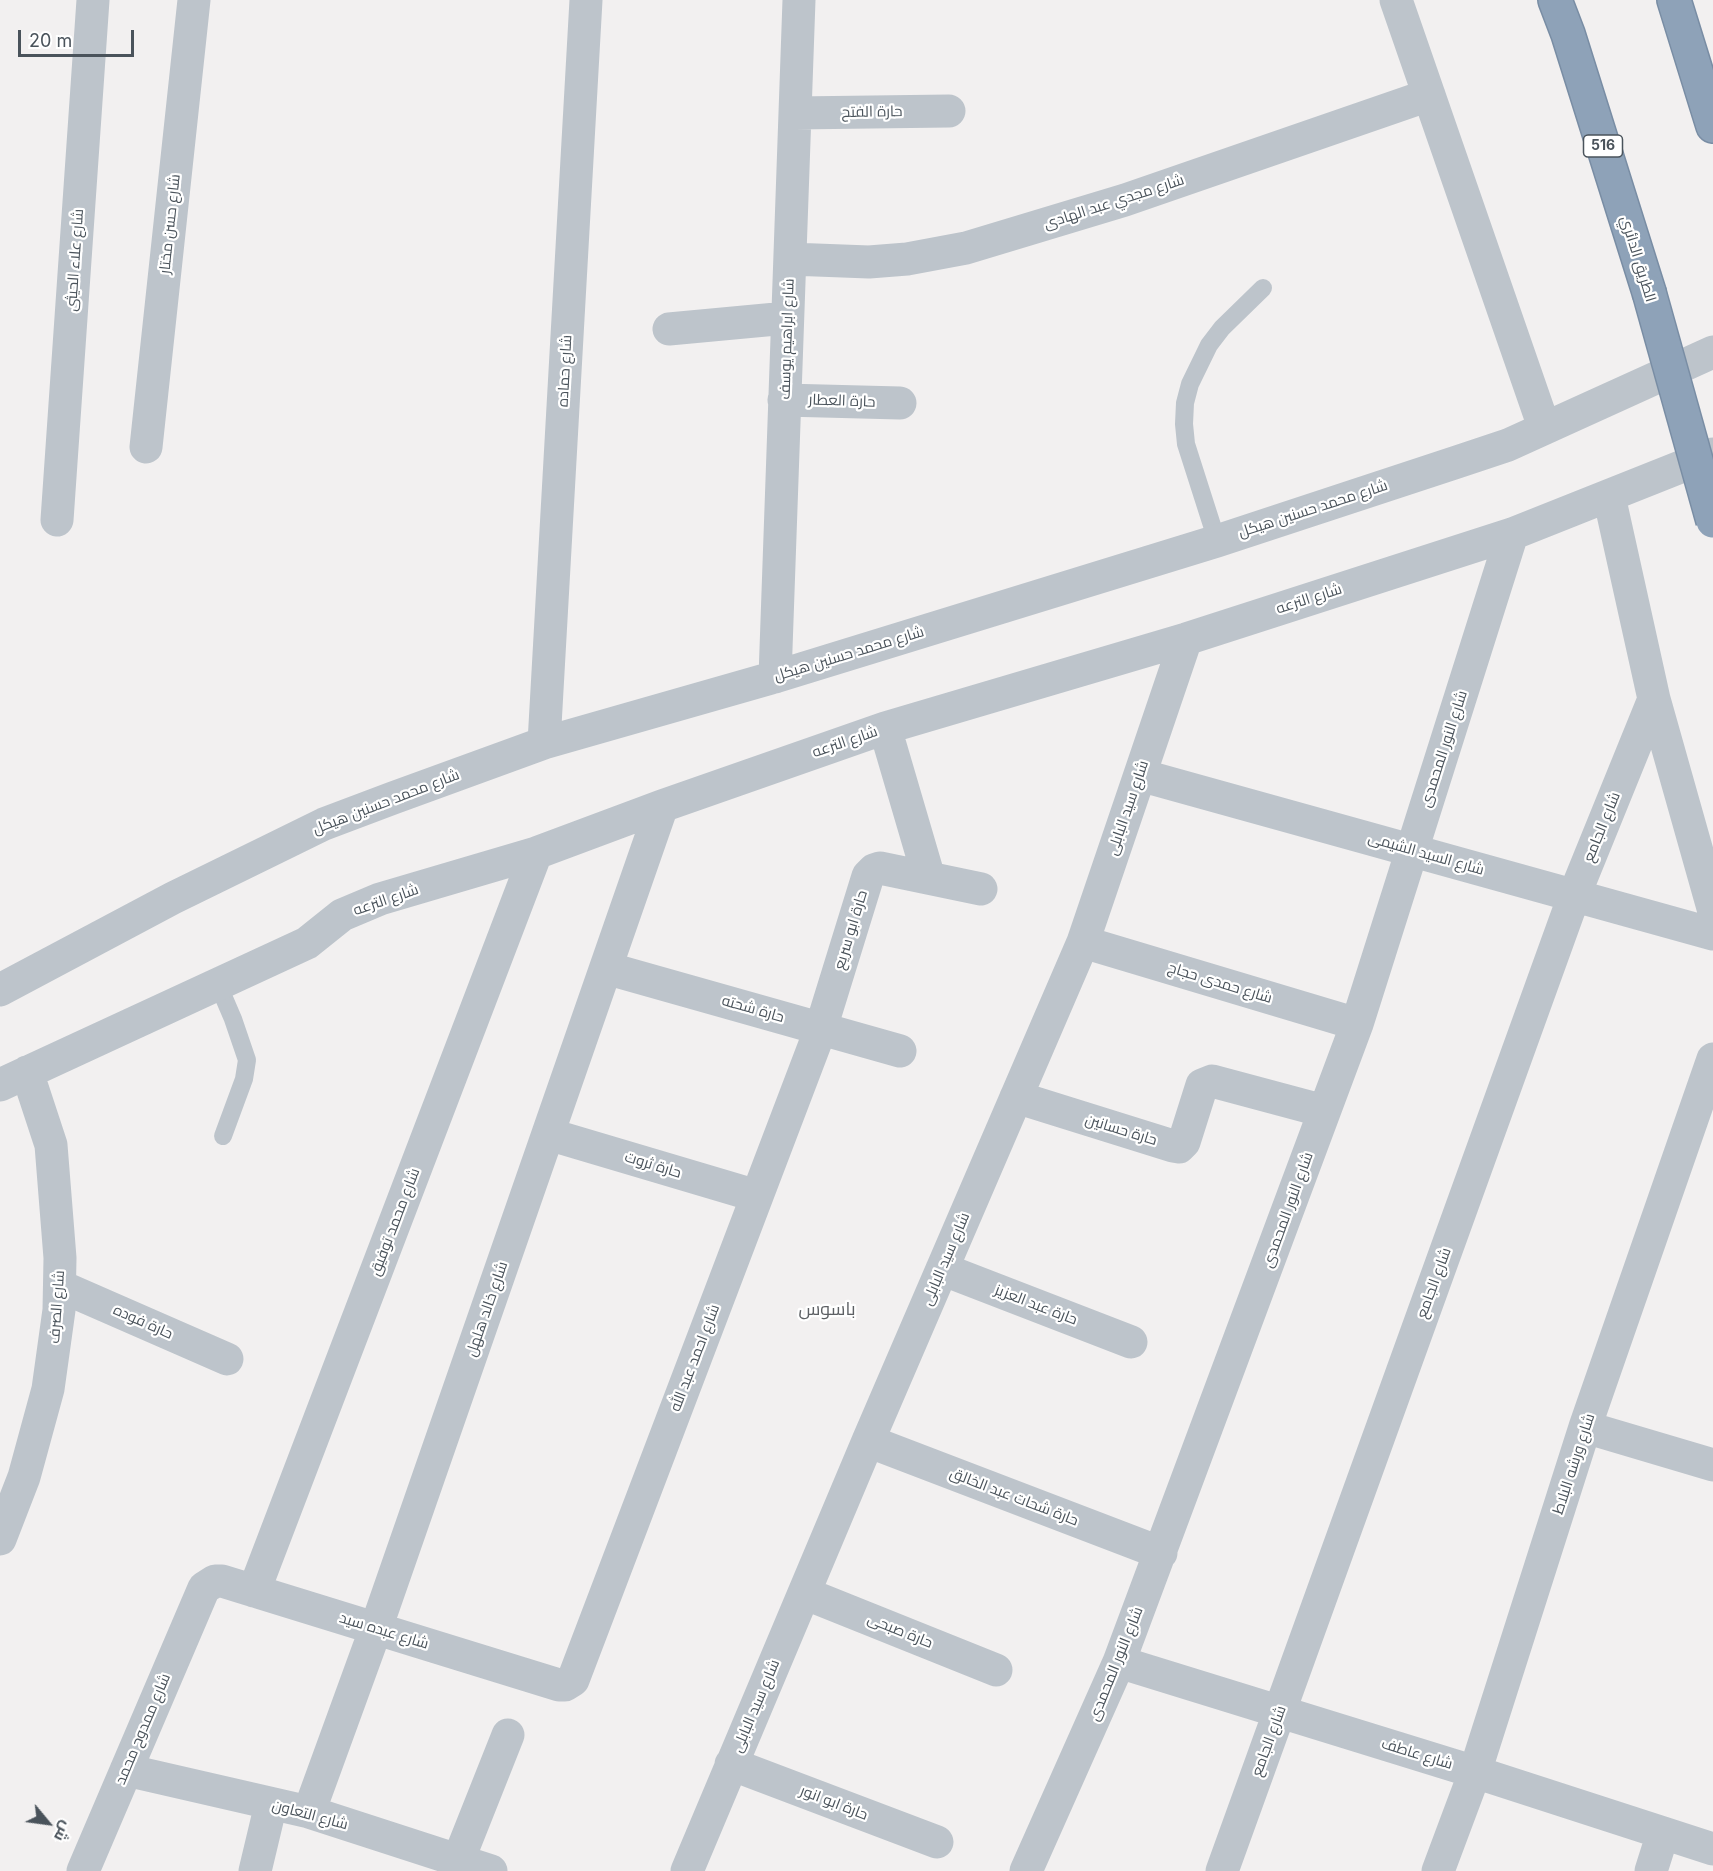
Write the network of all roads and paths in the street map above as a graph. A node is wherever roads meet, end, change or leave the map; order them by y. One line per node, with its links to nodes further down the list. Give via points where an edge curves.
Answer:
1 (93, 0): 23 (street, شارع علاء الحيثى)
2 (194, 0): 20 (street, شارع حسن مختار)
3 (585, 0): 31 (street, شارع حماده)
4 (799, 0): 10 (street, شارع ابراهيم يوسف)
5 (1396, 0): 8 (street)
6 (1555, 0): 24 (highway, الطريق الدائري / 516, bridge, via 1649,292)
7 (1674, 0): 11 (highway)
8 (1429, 96): 12 (street, شارع مجدي عبد الهادى, via 1125,200 966,248 869,262); 19 (street)
9 (949, 111): 10 (street, حارة الفتح)
10 (795, 113): 12 (street, شارع ابراهيم يوسف)
11 (1713, 126)
12 (790, 259): 14 (street, شارع ابراهيم يوسف)
13 (1263, 288): 26 (lane, via 1209,345 1185,403 1186,444)
14 (787, 318): 15 (street); 17 (street, شارع ابراهيم يوسف)
15 (669, 329)
16 (1713, 352): 19 (street, شارع محمد حسنين هيكل)
17 (784, 400): 18 (street, حارة العطار); 28 (street, شارع ابراهيم يوسف)
18 (900, 403)
19 (1544, 428): 26 (street, شارع محمد حسنين هيكل, via 1468,459)
20 (146, 447)
21 (1713, 454): 22 (street, شارع الترعه)
22 (1610, 496): 25 (street, شارع الترعه); 29 (street)
23 (57, 520)
24 (1713, 521)
25 (1512, 534): 27 (street, شارع الترعه); 34 (street, شارع النور المحمدى)
26 (1217, 541): 28 (street, شارع محمد حسنين هيكل)
27 (1186, 639): 30 (street, شارع الترعه); 32 (street, شارع سيد البابلى)
28 (775, 677): 31 (street, شارع محمد حسنين هيكل)
29 (1654, 699): 38 (street, شارع الجامع); 39 (street)
30 (885, 728): 33 (street, شارع الترعه); 36 (street)
31 (544, 743): 44 (street, شارع محمد حسنين هيكل, via 324,824)
32 (1140, 775): 34 (street, شارع السيد الشيمى); 41 (street, شارع سيد البابلى)
33 (662, 806): 35 (street, شارع الترعه); 42 (street, شارع خالد هلهل)
34 (1412, 849): 38 (street, شارع السيد الشيمى); 45 (street, شارع النور المحمدى)
35 (536, 853): 43 (street, شارع الترعه, via 380,899 342,915 307,943); 65 (street, شارع محمد توفيق)
36 (929, 878): 37 (street, حارة ابو سريع); 46 (street, حارة ابو سريع, via 880,868 868,876)
37 (981, 889)
38 (1574, 896): 40 (street, شارع السيد الشيمى); 71 (street, شارع الجامع)
39 (1713, 908)
40 (1713, 934)
41 (1083, 942): 45 (street, شارع حمدى حجاج); 50 (street, شارع سيد البابلى)
42 (606, 968): 46 (street, حارة شحته); 52 (street, شارع خالد هلهل)
43 (218, 984): 49 (street, شارع الترعه); 53 (lane, via 247,1060)
44 (0, 990)
45 (1357, 1024): 51 (street, شارع النور المحمدى)
46 (821, 1028): 47 (street, حارة شحته); 54 (street, شارع احمد عبد الله)
47 (900, 1051)
48 (1713, 1059): 59 (street, شارع ورشه البلاط)
49 (14, 1078): 56 (street, شارع الصرف, via 51,1145)
50 (1016, 1097): 51 (street, حارة حسانين, via 1173,1146 1184,1142 1202,1085 1212,1081); 55 (street, شارع سيد البابلى)
51 (1324, 1111): 63 (street, شارع النور المحمدى)
52 (548, 1134): 54 (street, حارة ثروت); 67 (street, شارع خالد هلهل)
53 (223, 1136)
54 (757, 1196): 70 (street, شارع احمد عبد الله, via 573,1680)
55 (942, 1269): 57 (street, حارة عبد العزيز); 60 (street, شارع سيد البابلى)
56 (60, 1286): 58 (street, حارة فوده); 62 (street, شارع الصرف, via 48,1389 24,1477)
57 (1131, 1342)
58 (227, 1359)
59 (1585, 1427): 61 (street); 75 (street, شارع ورشه البلاط)
60 (868, 1441): 63 (street, حارة شحات عبد الخالق); 66 (street, شارع سيد البابلى)
61 (1713, 1466)
62 (0, 1539)
63 (1161, 1553): 68 (street, شارع النور المحمدى)
64 (204, 1588): 65 (street, شارع عبده سيد, via 222,1581); 74 (street, شارع ممدوح محمد)
65 (254, 1591): 67 (street, شارع عبده سيد)
66 (804, 1593): 69 (street, حارة صبحى); 73 (street, شارع سيد البابلى)
67 (376, 1628): 70 (street, شارع عبده سيد); 77 (street, شارع خالد هلهل)
68 (1119, 1662): 71 (street, شارع عاطف); 86 (street, شارع النور المحمدى)
69 (996, 1670)
70 (565, 1685)
71 (1280, 1711): 75 (street, شارع عاطف); 87 (street, شارع الجامع)
72 (508, 1735): 81 (street)
73 (731, 1764): 79 (street, حارة ابو انور); 85 (street, شارع سيد البابلى)
74 (126, 1770): 76 (street, شارع التعاون); 82 (street, شارع ممدوح محمد)
75 (1475, 1772): 78 (street, شارع عاطف); 88 (street, شارع ورشه البلاط)
76 (271, 1804): 77 (street, شارع التعاون); 83 (street)
77 (309, 1812): 81 (street, شارع التعاون)
78 (1663, 1833): 80 (street, شارع عاطف); 89 (street)
79 (937, 1842)
80 (1713, 1849)
81 (456, 1865): 84 (street, شارع التعاون)
82 (83, 1871)
83 (255, 1871)
84 (491, 1871)
85 (687, 1871)
86 (1026, 1871)
87 (1222, 1871)
88 (1438, 1871)
89 (1651, 1871)

